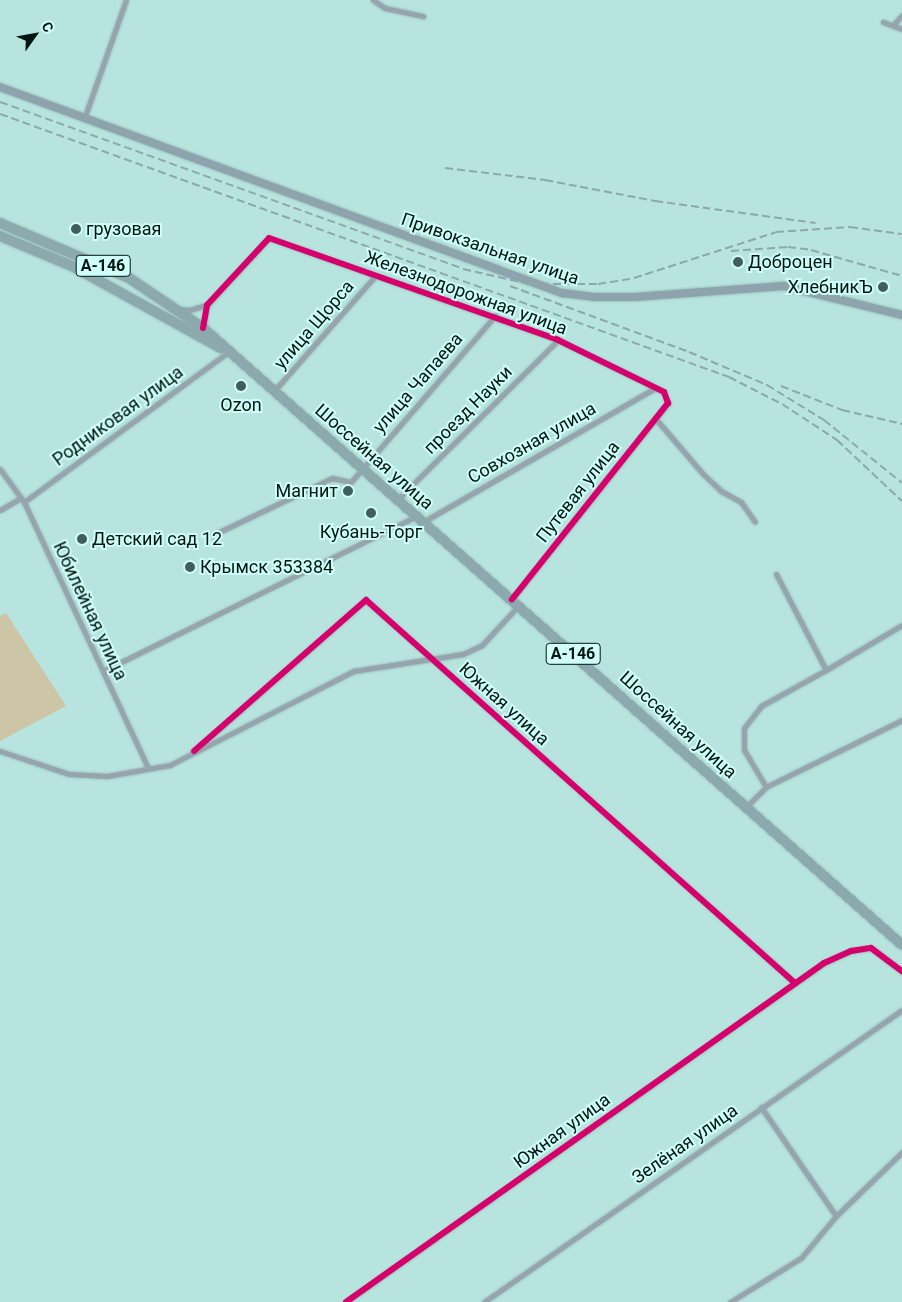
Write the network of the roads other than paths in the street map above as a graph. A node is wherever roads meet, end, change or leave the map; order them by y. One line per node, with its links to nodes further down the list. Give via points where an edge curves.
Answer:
1 (126, 0): 9 (street)
2 (373, 0): 4 (street, via 385,8)
3 (902, 15): 6 (street)
4 (423, 16)
5 (883, 22): 6 (street)
6 (894, 24): 7 (street)
7 (902, 29)
8 (0, 87): 9 (main road, Привокзальная улица)
9 (84, 119): 15 (main road, Привокзальная улица, via 562,293 627,297 784,286)
10 (0, 222): 14 (highway, А-146, via 129,278)
11 (0, 236): 19 (highway, А-146, via 82,271)
12 (374, 276): 13 (street, Железнодорожная улица, via 270,238); 16 (street, Железнодорожная улица); 21 (street, улица Щорса)
13 (207, 305): 14 (street, via 189,310); 17 (street)
14 (178, 308): 17 (highway, А-146)
15 (902, 315)
16 (495, 316): 18 (street, Железнодорожная улица); 24 (street, улица Чапаева)
17 (204, 328): 19 (highway, А-146)
18 (558, 340): 20 (street, Железнодорожная улица); 27 (street, проезд Науки)
19 (228, 352): 21 (highway, Шоссейная улица / А-146); 26 (street, Родниковая улица)
20 (655, 388): 22 (street, Железнодорожная улица, via 664,392); 29 (street, Совхозная улица)
21 (274, 391): 24 (highway, Шоссейная улица / А-146)
22 (668, 403): 23 (street, Путевая улица)
23 (655, 418): 30 (street, via 703,474 721,491 741,502); 33 (street, Путевая улица)
24 (361, 468): 27 (highway, Шоссейная улица / А-146); 31 (street, улица Чапаева, via 351,482 332,478)
25 (0, 469): 26 (street, Юбилейная улица)
26 (23, 500): 28 (street, Родниковая улица); 37 (street, Юбилейная улица)
27 (397, 500): 29 (highway, Шоссейная улица / А-146)
28 (0, 510)
29 (419, 519): 33 (highway, Шоссейная улица / А-146); 37 (street, Совхозная улица)
30 (755, 522)
31 (214, 535)
32 (776, 574): 36 (street)
33 (516, 602): 35 (street, Путевая улица, via 482,644 463,654); 43 (highway, Шоссейная улица / А-146)
34 (902, 625): 36 (street)
35 (431, 659): 40 (street, Путевая улица, via 354,671); 40 (street, Южная улица, via 366,600); 46 (street, Южная улица)
36 (826, 670): 42 (street, via 761,706 744,728 744,750)
37 (103, 671): 41 (street, Юбилейная улица)
38 (902, 720): 42 (street)
39 (0, 751): 41 (street, via 69,774 107,776)
40 (194, 751): 41 (street, via 170,765)
41 (148, 768)
42 (766, 787): 43 (street)
43 (746, 807): 44 (highway, Шоссейная улица / А-146)
44 (902, 945)
45 (902, 971): 46 (street, Южная улица, via 871,948 852,950)
46 (795, 982): 51 (street, Южная улица)
47 (902, 1010): 48 (street, Зелёная улица)
48 (761, 1107): 50 (street); 52 (street, Зелёная улица)
49 (902, 1152): 50 (street)
50 (836, 1216): 53 (street, via 802,1258)
51 (346, 1302)
52 (484, 1302)
53 (730, 1302)

